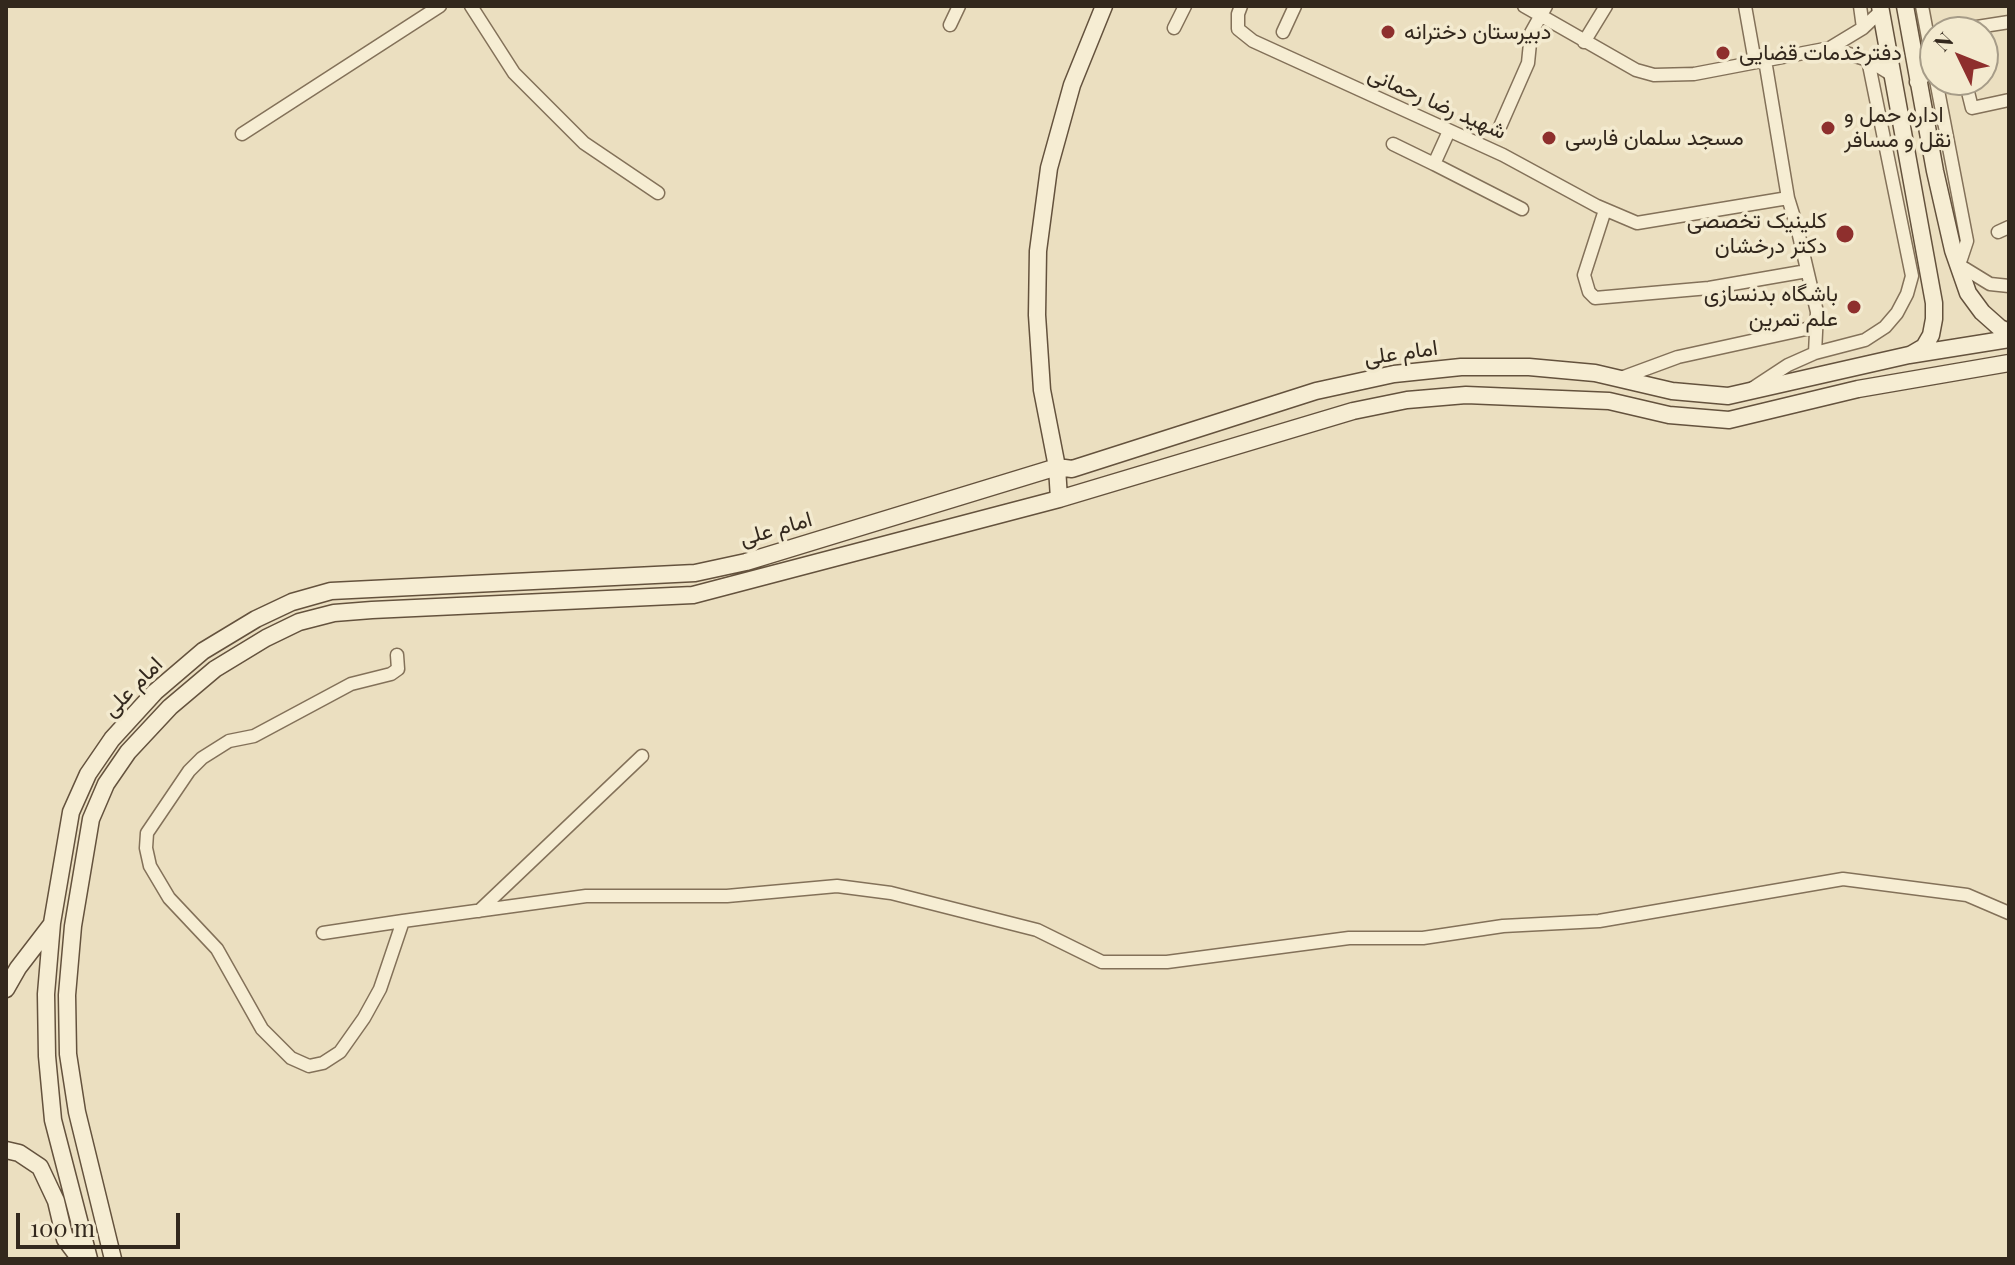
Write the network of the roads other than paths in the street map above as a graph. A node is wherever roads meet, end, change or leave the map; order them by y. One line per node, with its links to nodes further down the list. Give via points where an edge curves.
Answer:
1 (440, 6): 30 (street)
2 (471, 6): 35 (street, via 514,73 584,143)
3 (959, 6): 15 (street)
4 (1104, 6): 52 (main road, via 1060,126 1038,251 1042,390)
5 (1185, 6): 16 (street)
6 (1241, 6): 29 (street, شهید رضا رحمانی, via 1238,29 1253,41)
7 (1295, 6): 18 (street)
8 (1524, 6): 14 (street)
9 (1606, 6): 19 (street)
10 (1745, 6): 22 (street)
11 (1860, 6): 17 (street)
12 (1905, 6): 24 (main road)
13 (1880, 8): 17 (street); 23 (main road)
14 (1543, 11): 19 (street); 28 (street, via 1531,33 1528,63)
15 (950, 25)
16 (1174, 28)
17 (1863, 28): 20 (street)
18 (1283, 32)
19 (1584, 42): 22 (street, via 1654,75 1694,74)
20 (1830, 48): 21 (street); 22 (street)
21 (1868, 60): 23 (street); 45 (street, via 1912,276 1897,313 1885,327 1865,340)
22 (1760, 61): 36 (street)
23 (1892, 75): 34 (main road)
24 (1918, 82): 33 (main road)
25 (1939, 96): 39 (street, via 1967,241)
26 (1969, 96): 27 (street, via 1972,108)
27 (2009, 100)
28 (1499, 129)
29 (1449, 131): 32 (street); 38 (street, شهید رضا رحمانی)
30 (242, 134)
31 (1393, 144): 32 (street)
32 (1434, 164): 37 (street)
33 (1935, 171): 34 (main road); 39 (main road)
34 (1911, 173): 46 (main road, via 1934,319 1924,347)
35 (658, 193)
36 (1788, 198): 38 (street, شهید رضا رحمانی, via 1637,223); 40 (street)
37 (1522, 209)
38 (1605, 210): 40 (street, via 1584,275 1595,298 1709,288)
39 (1959, 265): 41 (street, via 1990,284); 43 (main road, via 1968,293 1982,312)
40 (1807, 271): 42 (street, via 1817,312)
41 (2009, 286)
42 (1815, 327): 45 (street); 48 (street, via 1678,357)
43 (2009, 332)
44 (2009, 339): 46 (main road, امام علی)
45 (1815, 353): 49 (street)
46 (1909, 355): 49 (main road, امام علی)
47 (2009, 363): 51 (main road, امام علی, via 1858,389)
48 (1621, 378): 50 (main road, امام علی, via 1672,391); 52 (main road, امام علی, via 1529,367 1394,374 1316,391 1072,469)
49 (1750, 390): 50 (main road, امام علی)
50 (1728, 396): 51 (main road)
51 (1729, 420): 53 (main road, امام علی, via 1669,415 1609,401 1466,395 1407,400 1353,411)
52 (1057, 467): 53 (main road); 54 (main road, امام علی)
53 (1059, 499): 55 (main road, امام علی)
54 (695, 573): 55 (main road); 61 (main road, امام علی, via 331,591 256,619 203,651 155,692 88,774 71,812)
55 (698, 594): 67 (main road, امام علی, via 372,610 299,622 215,669 128,752 91,819 67,995 68,1054 77,1112)
56 (397, 655): 60 (street, via 398,669 391,674 351,684 202,758 147,833 146,848 157,881 217,949 262,1029 291,1058 309,1066 340,1052 364,1018 380,989)
57 (642, 756): 58 (street)
58 (479, 911): 59 (street, via 586,896 727,896 837,886 891,893 1037,930 1102,962 1167,962 1349,938 1423,938 1503,926 1599,921 1843,879 1967,895); 60 (street)
59 (2009, 913)
60 (403, 921): 62 (street)
61 (52, 923): 63 (main road); 66 (main road, امام علی, via 46,994 53,1120)
62 (323, 933)
63 (6, 989)
64 (6, 1150): 65 (main road, via 19,1153 47,1177 65,1239)
65 (80, 1259)
66 (89, 1259)
67 (113, 1259)

